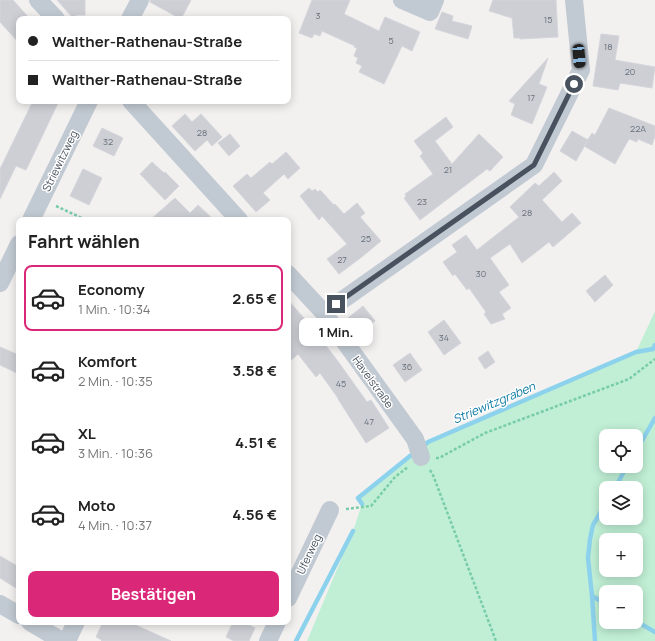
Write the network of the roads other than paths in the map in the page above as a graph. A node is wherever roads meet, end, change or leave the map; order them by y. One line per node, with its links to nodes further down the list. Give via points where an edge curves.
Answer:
1 (38, 0): 6 (street)
2 (140, 0): 7 (street)
3 (402, 0): 4 (street, via 430,12)
4 (435, 0)
5 (574, 0): 15 (street, via 581,70 534,165)
6 (53, 16)
7 (132, 16)
8 (88, 104): 10 (street, Striewitzweg)
9 (133, 104): 11 (street)
10 (32, 217)
11 (236, 217)
12 (16, 250): 14 (street)
13 (291, 277): 15 (street, Havelstraße)
14 (0, 283)
15 (324, 313): 16 (street, Havelstraße, via 415,439)
16 (421, 457)
17 (330, 510): 18 (street, Uferweg)
18 (291, 592)
19 (0, 604): 20 (street)
20 (16, 613)
21 (35, 625): 24 (street)
22 (75, 625): 25 (street)
23 (276, 625): 26 (street)
24 (62, 641)
25 (67, 641)
26 (268, 641)

